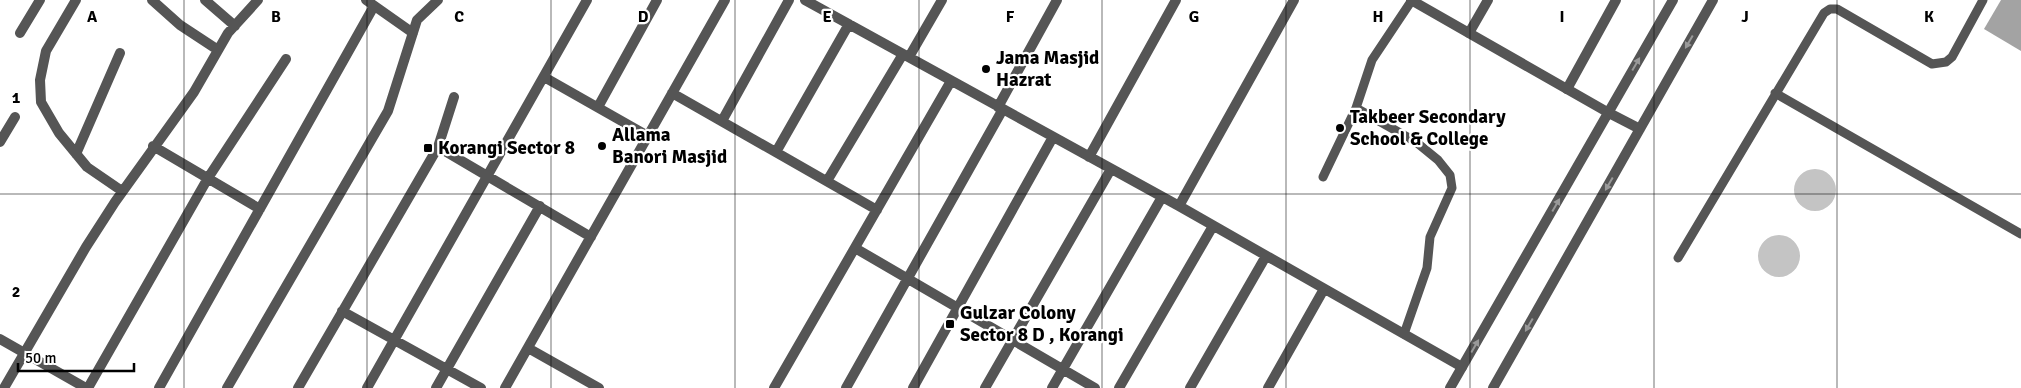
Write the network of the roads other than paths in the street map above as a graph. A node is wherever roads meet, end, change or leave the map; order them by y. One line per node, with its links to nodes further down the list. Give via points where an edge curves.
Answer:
1 (40, 0): 25 (street)
2 (76, 0): 51 (street, via 46,51 39,92 54,125)
3 (152, 0): 28 (street, via 180,25)
4 (206, 0): 24 (street)
5 (258, 0): 24 (street)
6 (438, 0): 26 (street, via 417,20)
7 (587, 0): 32 (street)
8 (657, 0): 38 (street)
9 (725, 0): 35 (street)
10 (789, 0): 43 (street)
11 (806, 0): 23 (street)
12 (942, 0): 30 (street)
13 (1058, 0): 39 (street)
14 (1176, 0): 52 (street)
15 (1294, 0): 61 (street)
16 (1412, 0): 27 (street); 40 (lane, via 1372,60)
17 (1488, 0): 27 (street)
18 (1616, 0): 34 (street)
19 (1673, 0): 41 (street, one-way to 19)
20 (1713, 0): 44 (street, one-way to 44)
21 (1983, 0): 36 (lane, via 1952,56 1940,64 1932,64 1837,9 1830,9 1818,21)
22 (370, 3): 26 (street); 62 (street)
23 (849, 24): 30 (street); 50 (street)
24 (235, 26): 28 (street)
25 (20, 33)
26 (413, 33): 88 (street, via 388,111)
27 (1469, 33): 34 (street)
28 (218, 50): 48 (street, via 194,92)
29 (120, 53): 51 (street)
30 (906, 56): 33 (street); 57 (street)
31 (286, 59): 56 (street)
32 (544, 77): 38 (street); 54 (street)
33 (951, 81): 39 (street); 63 (street)
34 (1567, 89): 41 (street)
35 (672, 93): 43 (street); 45 (street)
36 (1775, 94): 65 (lane); 69 (lane)
37 (454, 96): 49 (street)
38 (598, 107): 45 (street)
39 (1001, 108): 46 (street); 70 (street)
40 (1356, 108): 55 (lane); 74 (lane, via 1416,142 1450,175 1452,188 1430,237 1427,268)
41 (1608, 113): 44 (street); 80 (street, one-way to 41)
42 (15, 117): 47 (street)
43 (722, 121): 50 (street)
44 (1640, 128): 84 (street, one-way to 84)
45 (648, 136): 66 (street)
46 (1053, 137): 52 (street); 72 (street)
47 (0, 142)
48 (154, 146): 56 (street); 58 (street)
49 (438, 146): 54 (street); 73 (street)
50 (776, 152): 57 (street)
51 (76, 154): 58 (street, via 97,176)
52 (1089, 157): 53 (street)
53 (1111, 169): 59 (street); 77 (street)
54 (489, 176): 60 (street); 76 (street)
55 (1323, 177)
56 (208, 178): 62 (street); 86 (street)
57 (827, 181): 63 (street)
58 (122, 190): 79 (street)
59 (1162, 197): 61 (street); 82 (street)
60 (540, 206): 66 (street); 81 (street)
61 (1178, 206): 64 (street)
62 (260, 209): 87 (street)
63 (877, 210): 67 (street)
64 (1213, 226): 68 (street); 102 (street)
65 (2021, 234)
66 (591, 236): 78 (street)
67 (855, 248): 70 (street); 96 (street)
68 (1266, 256): 71 (street); 103 (street)
69 (1678, 258)
70 (908, 278): 72 (street); 97 (street)
71 (1324, 289): 74 (street); 104 (street)
72 (958, 308): 77 (street); 98 (street)
73 (342, 312): 76 (street); 89 (street)
74 (1404, 334): 80 (street)
75 (0, 338): 79 (street)
76 (394, 340): 81 (street); 90 (street)
77 (1012, 340): 82 (street); 99 (street)
78 (528, 348): 83 (street); 93 (street)
79 (24, 352): 85 (street); 86 (street)
80 (1462, 368): 105 (street)
81 (446, 369): 91 (street); 92 (street)
82 (1063, 369): 100 (street); 101 (street)
83 (581, 378): 94 (street); 95 (street)
84 (1496, 387)
85 (4, 388)
86 (87, 388)
87 (159, 388)
88 (227, 388)
89 (298, 388)
90 (367, 388)
91 (436, 388)
92 (481, 388)
93 (505, 388)
94 (576, 388)
95 (599, 388)
96 (774, 388)
97 (846, 388)
98 (913, 388)
99 (985, 388)
100 (1052, 388)
101 (1095, 388)
102 (1119, 388)
103 (1190, 388)
104 (1268, 388)
105 (1450, 388)

